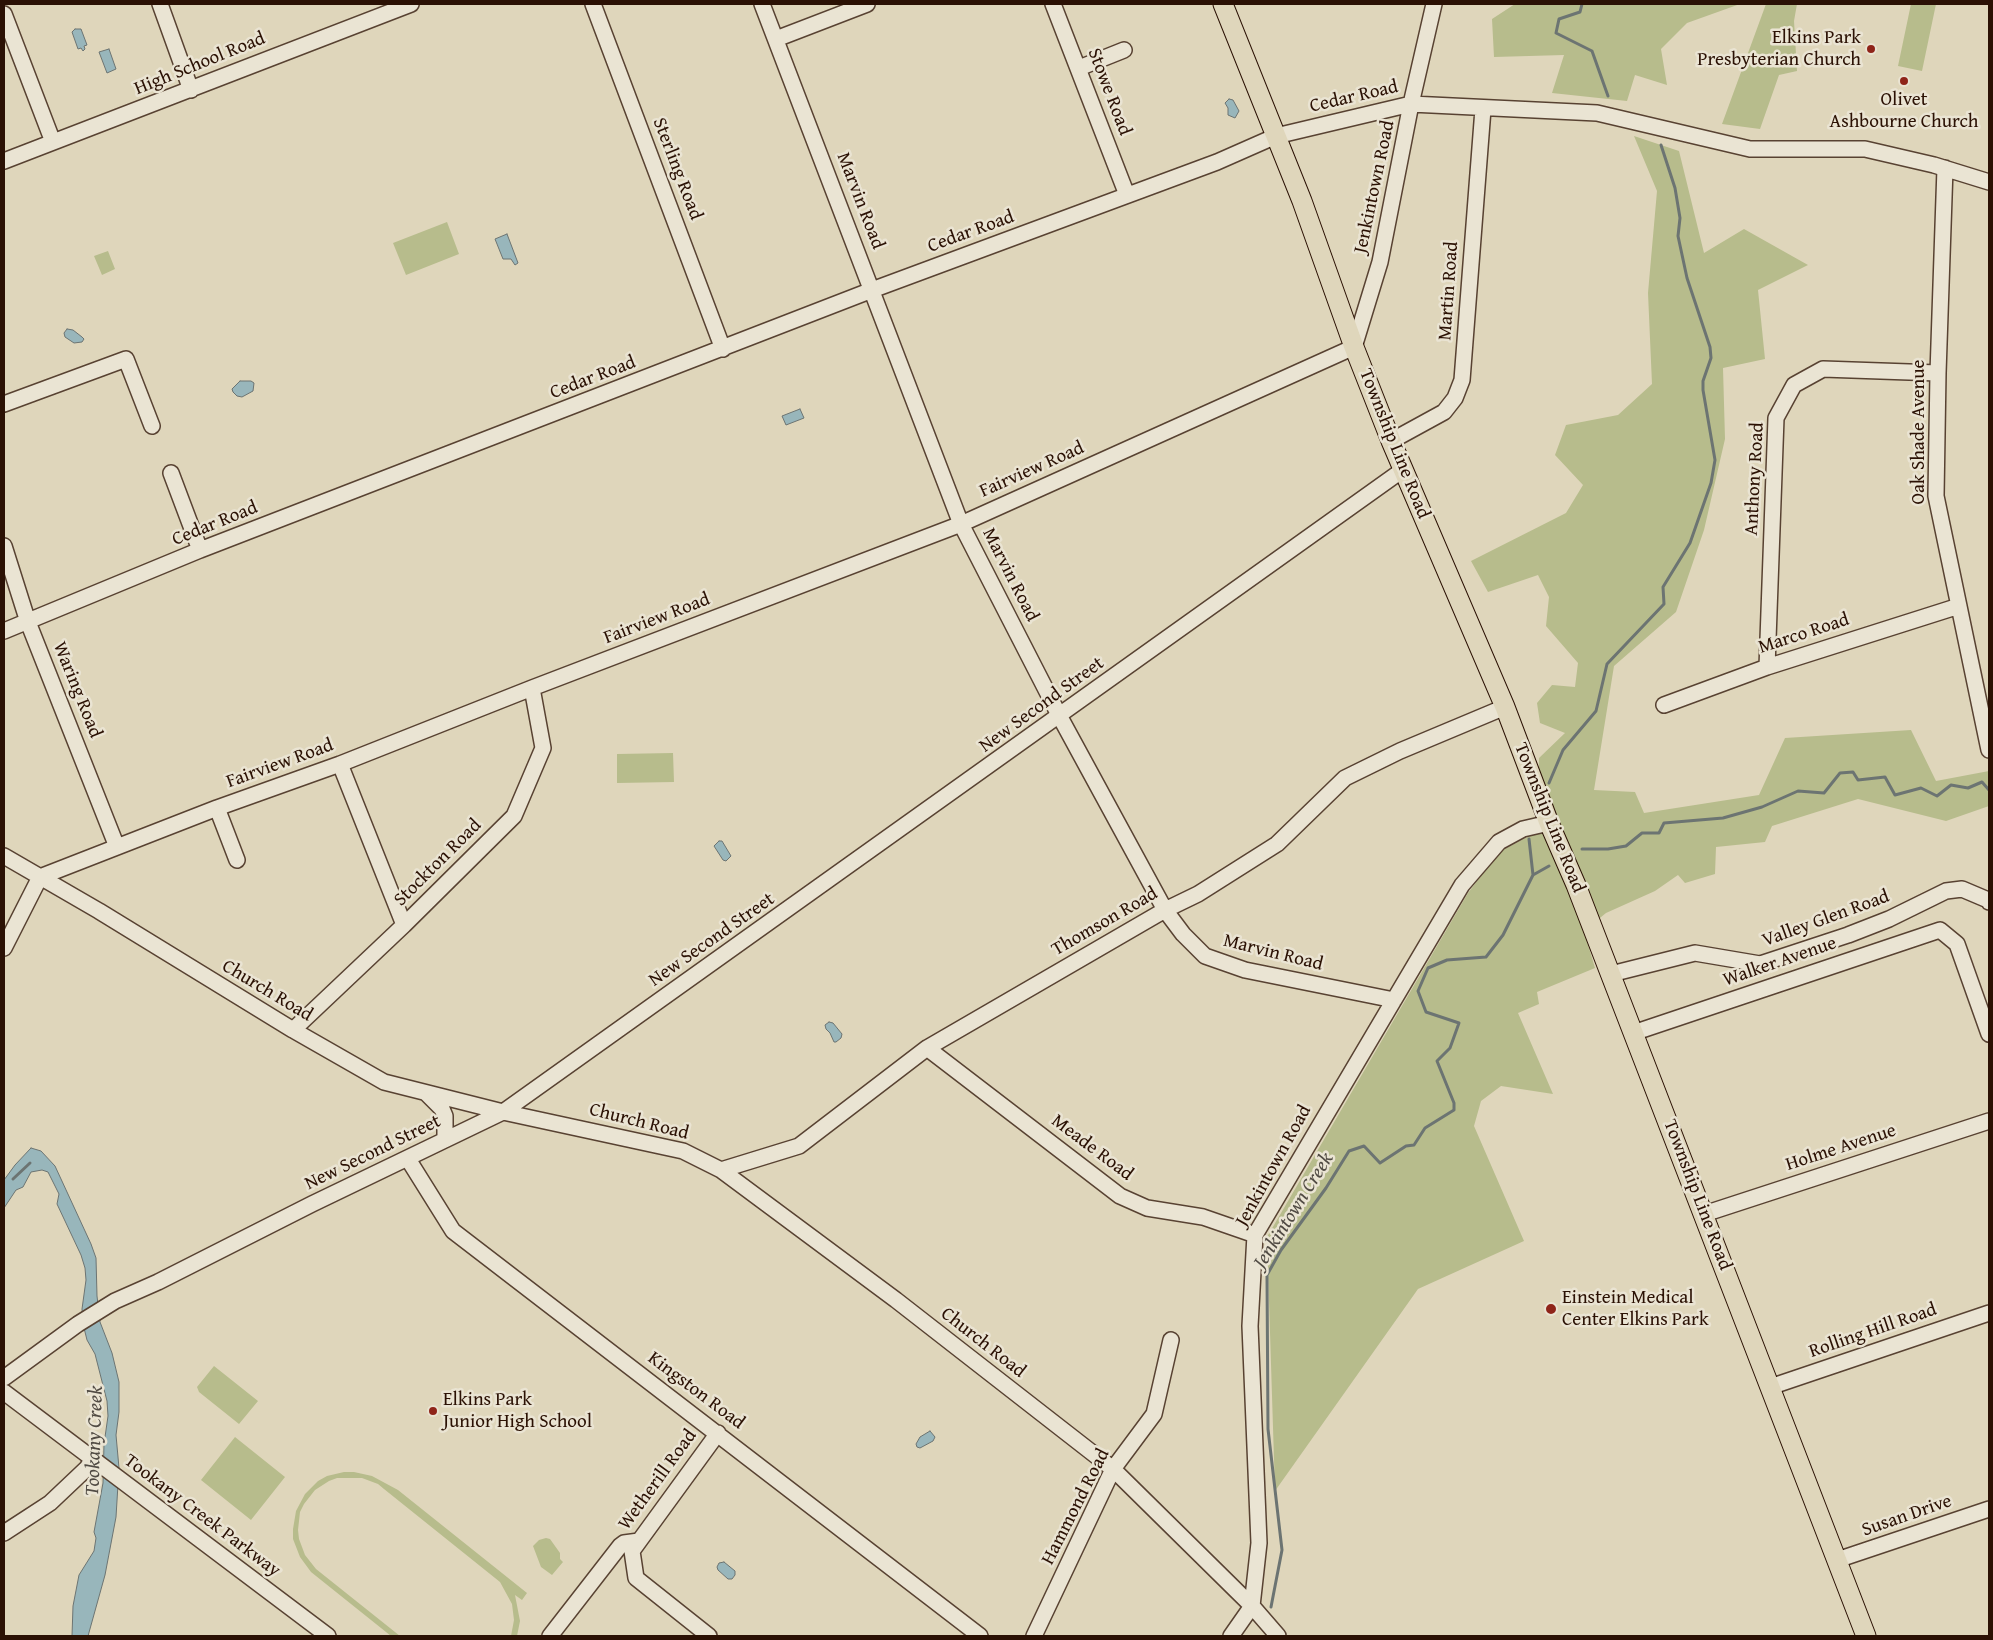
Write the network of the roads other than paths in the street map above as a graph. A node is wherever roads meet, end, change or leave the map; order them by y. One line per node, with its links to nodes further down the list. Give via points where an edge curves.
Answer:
1 (160, 4): 13 (street)
2 (411, 4): 13 (street, High School Road)
3 (593, 4): 24 (street, Sterling Road)
4 (762, 4): 10 (street, Marvin Road)
5 (867, 4): 10 (street)
6 (1053, 4): 12 (street, Stowe Road)
7 (1223, 4): 16 (main road, Township Line Road)
8 (1434, 4): 14 (street, Jenkintown Road)
9 (4, 14): 17 (street)
10 (776, 39): 22 (street, Marvin Road)
11 (1124, 50): 12 (street)
12 (1079, 68): 21 (street, Stowe Road)
13 (191, 90): 17 (street, High School Road)
14 (1411, 104): 15 (street, Cedar Road); 16 (street, Cedar Road); 23 (street, Jenkintown Road, via 1380,262)
15 (1483, 109): 19 (street, Cedar Road, via 1598,113 1750,149 1865,149); 28 (street, Martin Road, via 1462,380 1455,398 1444,412)
16 (1276, 136): 21 (street, Cedar Road); 23 (main road, Township Line Road)
17 (54, 142): 18 (street, High School Road)
18 (4, 161)
19 (1945, 168): 20 (street, Cedar Road); 25 (street, Oak Shade Avenue)
20 (1989, 182)
21 (1127, 195): 22 (street, Cedar Road)
22 (872, 290): 24 (street, Cedar Road); 31 (street, Marvin Road)
23 (1354, 347): 28 (main road, Township Line Road); 31 (street, Fairview Road)
24 (723, 349): 33 (street, Cedar Road)
25 (1938, 373): 34 (street, Oak Shade Avenue, via 1936,496); 37 (street, Anthony Road, via 1823,369 1794,385 1776,418)
26 (4, 404): 27 (street, via 126,359)
27 (152, 426)
28 (1391, 441): 29 (main road, Township Line Road)
29 (1404, 470): 40 (main road, Township Line Road); 41 (street, New Second Street)
30 (171, 473): 33 (street)
31 (961, 524): 38 (street, Fairview Road); 41 (street, Marvin Road)
32 (4, 546): 35 (street, Waring Road)
33 (200, 550): 35 (street, Cedar Road)
34 (1959, 606): 37 (street, Marco Road); 42 (street, Oak Shade Avenue)
35 (28, 622): 36 (street, Cedar Road); 46 (street, Waring Road)
36 (4, 631)
37 (1767, 667): 39 (street, Marco Road)
38 (532, 688): 43 (street, Fairview Road); 52 (street, Stockton Road, via 543,748 514,816)
39 (1664, 705)
40 (1505, 707): 45 (main road, Township Line Road); 51 (street, Thomson Road, via 1345,778 1277,844 1198,894)
41 (1060, 717): 51 (street, Marvin Road); 61 (street, New Second Street)
42 (1989, 750)
43 (340, 764): 44 (street, Fairview Road); 52 (street)
44 (217, 808): 46 (street, Fairview Road); 48 (street)
45 (1549, 822): 54 (main road, Township Line Road); 55 (street, Jenkintown Road, via 1523,829 1499,842 1462,885)
46 (117, 846): 49 (street, Fairview Road)
47 (4, 856): 49 (street, Church Road)
48 (237, 860)
49 (40, 877): 53 (street); 56 (street, Church Road)
50 (1989, 902): 54 (street, Valley Glen Road, via 1962,889 1946,891 1848,935 1760,964 1695,953)
51 (1165, 910): 55 (street, Marvin Road, via 1182,934 1205,956 1245,970); 59 (street, Thomson Road)
52 (404, 925): 56 (street, Stockton Road)
53 (4, 948)
54 (1611, 974): 57 (main road, Township Line Road)
55 (1394, 1000): 67 (street, Jenkintown Road)
56 (293, 1030): 60 (street, Church Road, via 384,1082)
57 (1633, 1033): 58 (street, Walker Avenue, via 1940,930 1957,944); 66 (main road, Township Line Road)
58 (1989, 1034)
59 (927, 1048): 65 (street, Thomson Road, via 799,1146); 67 (street, Meade Road, via 1120,1196 1147,1208 1203,1217)
60 (426, 1093): 61 (street, Church Road); 63 (street, via 445,1116)
61 (503, 1112): 63 (street, New Second Street); 65 (street, Church Road, via 683,1151)
62 (1989, 1121): 66 (street, Holme Avenue)
63 (445, 1140): 64 (street, New Second Street)
64 (408, 1159): 70 (street, New Second Street, via 115,1301); 73 (street, Kingston Road, via 453,1231)
65 (721, 1170): 75 (street, Church Road, via 896,1300)
66 (1704, 1214): 71 (main road, Township Line Road)
67 (1255, 1235): 80 (street, Jenkintown Road, via 1250,1326 1259,1543)
68 (1989, 1313): 71 (street, Rolling Hill Road)
69 (1171, 1340): 75 (street, Hammond Road, via 1154,1414)
70 (4, 1378)
71 (1770, 1388): 79 (main road, Township Line Road)
72 (4, 1392): 74 (street, Tookany Creek Parkway)
73 (718, 1433): 78 (street, Wetherill Road); 84 (street, Kingston Road)
74 (96, 1460): 77 (street, via 50,1503); 81 (street, Tookany Creek Parkway)
75 (1113, 1469): 80 (street, Church Road); 85 (street, Hammond Road)
76 (1989, 1509): 79 (street, Susan Drive)
77 (4, 1533)
78 (639, 1541): 82 (street, via 620,1546); 83 (street, Wetherill Road, via 632,1551 636,1578)
79 (1837, 1560): 88 (main road, Township Line Road)
80 (1252, 1606): 86 (street, Jenkintown Road); 87 (street, Church Road)
81 (328, 1636)
82 (550, 1636)
83 (709, 1636)
84 (980, 1636)
85 (1034, 1636)
86 (1231, 1636)
87 (1278, 1636)
88 (1866, 1636)

